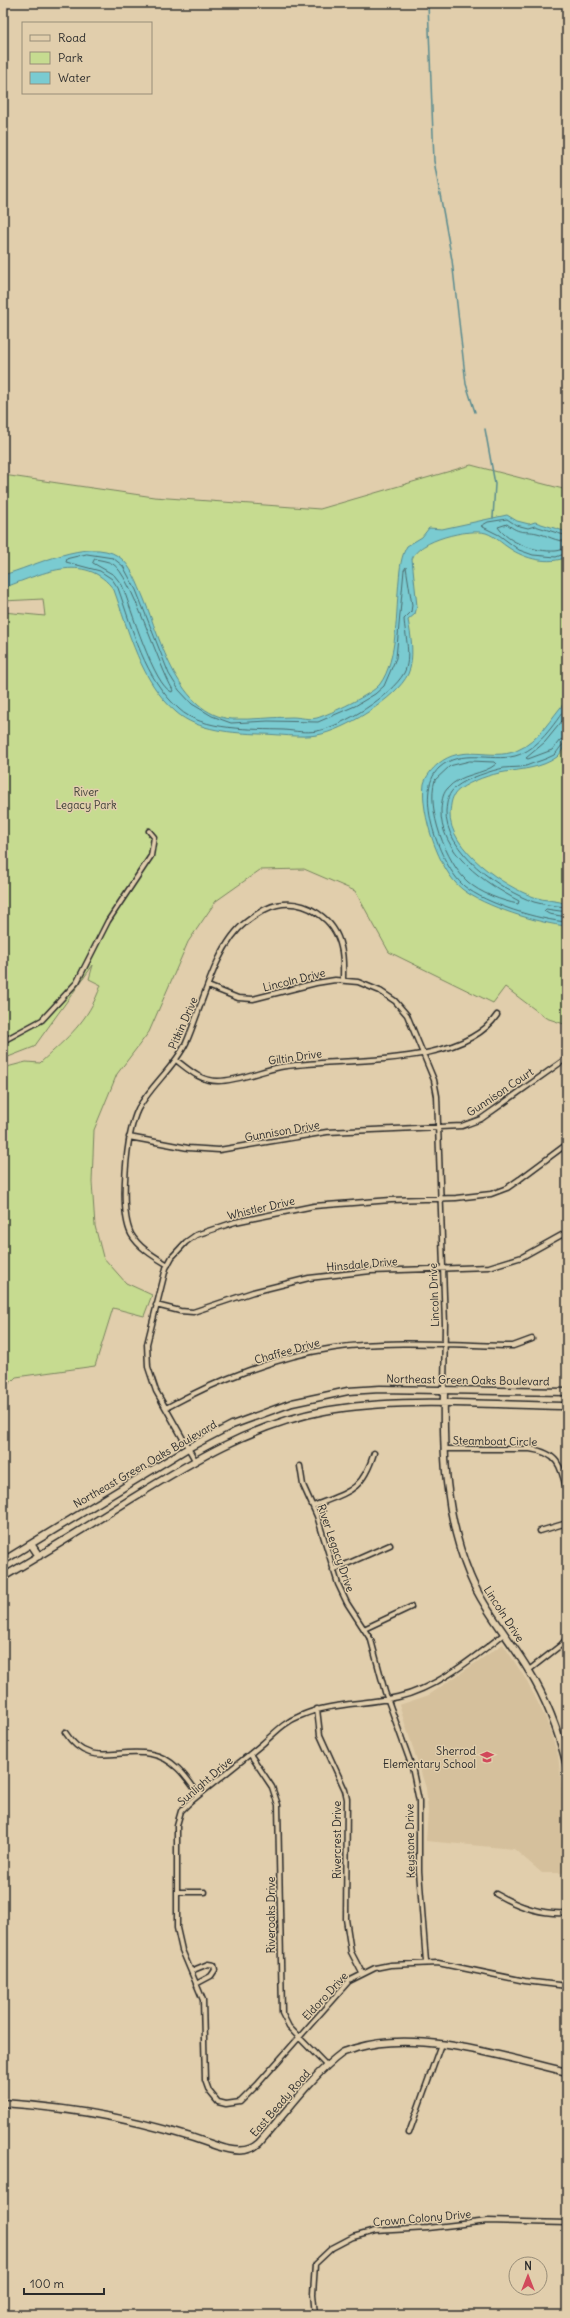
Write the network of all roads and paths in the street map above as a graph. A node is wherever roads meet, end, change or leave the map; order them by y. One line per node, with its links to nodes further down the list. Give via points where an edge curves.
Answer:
1 (149, 831): 5 (street, via 154,837 151,856 108,921 77,982 42,1020)
2 (342, 980): 3 (street, Lincoln Drive, via 316,983 253,1000 238,998); 3 (street, Pitkin Drive, via 342,947 333,928 317,912 308,907 290,904 263,910 245,922 226,947 212,972); 6 (street, Lincoln Drive, via 366,985 395,1001 407,1015)
3 (208, 986): 8 (street, Pitkin Drive, via 199,1012)
4 (497, 1015): 6 (street, Giltin Drive, via 491,1025 478,1035 446,1049)
5 (3, 1041)
6 (424, 1054): 8 (street, Giltin Drive, via 280,1067 218,1081 197,1076); 9 (street, Lincoln Drive, via 434,1080)
7 (567, 1058): 9 (street, Gunnison Court, via 481,1119 462,1126)
8 (176, 1060): 10 (street, Pitkin Drive, via 139,1108)
9 (439, 1127): 10 (street, Gunnison Drive, via 327,1132 219,1150 188,1148); 12 (street, Lincoln Drive)
10 (129, 1137): 14 (street, Pitkin Drive, via 126,1155 126,1202 131,1233 147,1251)
11 (567, 1144): 12 (street, Whistler Drive, via 507,1188 481,1196)
12 (441, 1198): 14 (street, Whistler Drive, via 314,1206 235,1222 196,1235 179,1248); 15 (street, Lincoln Drive)
13 (567, 1232): 15 (street, Hinsdale Drive, via 505,1264)
14 (168, 1265): 16 (street, Whistler Drive)
15 (444, 1269): 16 (street, Hinsdale Drive, via 371,1271 310,1278 259,1290 193,1312); 18 (street, Lincoln Drive)
16 (156, 1305): 23 (street, Whistler Drive, via 147,1344 148,1367 156,1391)
17 (532, 1339): 18 (street, Chaffee Drive, via 514,1346)
18 (445, 1345): 19 (street, Lincoln Drive); 23 (street, Chaffee Drive, via 369,1345 301,1354 210,1387)
19 (444, 1390): 20 (main road, Northeast Green Oaks Boulevard); 21 (main road, Lincoln Drive); 24 (main road, Northeast Green Oaks Boulevard, via 380,1389 322,1396 257,1414)
20 (567, 1392)
21 (444, 1405): 22 (main road, Northeast Green Oaks Boulevard); 25 (main road, Lincoln Drive); 27 (main road, Northeast Green Oaks Boulevard, via 366,1405 323,1411 260,1430)
22 (567, 1406)
23 (166, 1408): 24 (street, Whistler Drive)
24 (188, 1448): 27 (street, Whistler Drive); 33 (main road, Northeast Green Oaks Boulevard)
25 (444, 1449): 29 (street, Steamboat Circle, via 542,1451 555,1459); 41 (main road, Lincoln Drive, via 448,1500 462,1555 481,1598)
26 (374, 1453): 30 (street, via 366,1476 358,1485)
27 (195, 1460): 35 (main road, Northeast Green Oaks Boulevard)
28 (300, 1466): 30 (street, River Legacy Drive, via 303,1485)
29 (567, 1492)
30 (312, 1506): 37 (street, River Legacy Drive)
31 (567, 1523): 32 (street)
32 (540, 1531)
33 (31, 1544): 35 (main road); 36 (main road, Northeast Green Oaks Boulevard)
34 (390, 1545): 37 (street)
35 (39, 1556): 38 (main road, Northeast Green Oaks Boulevard)
36 (3, 1561)
37 (333, 1570): 40 (street, River Legacy Drive, via 346,1603)
38 (3, 1577)
39 (411, 1606): 40 (street)
40 (364, 1629): 44 (street, River Legacy Drive, via 371,1640)
41 (504, 1634): 43 (main road, Lincoln Drive); 44 (street, Sunlight Drive, via 432,1684 410,1694)
42 (567, 1638): 43 (street, via 561,1646)
43 (529, 1670): 48 (main road, Lincoln Drive, via 552,1717)
44 (389, 1699): 45 (street, Sunlight Drive); 54 (street, Keystone Drive, via 412,1767 419,1801 419,1871)
45 (316, 1709): 47 (street, Sunlight Drive, via 298,1716 281,1727); 56 (street, Rivercrest Drive, via 320,1735 345,1790 347,1934 351,1952)
46 (65, 1732): 49 (street, via 76,1747 90,1754 152,1754 166,1760 181,1770)
47 (250, 1754): 49 (street, Sunlight Drive); 59 (street, Riveroaks Drive, via 272,1787 278,1805 280,2003 284,2019)
48 (567, 1766)
49 (199, 1795): 50 (street, Sunlight Drive, via 181,1812 178,1825)
50 (177, 1892): 51 (street); 55 (street, Sunlight Drive, via 177,1928 182,1950)
51 (205, 1892)
52 (496, 1894): 53 (street, via 539,1911)
53 (567, 1913)
54 (426, 1962): 56 (street, Eldoro Drive, via 390,1965); 58 (street, Eldoro Drive)
55 (191, 1971): 57 (street, Sunlight Drive); 57 (street, via 208,1964 214,1965 211,1976)
56 (362, 1973): 59 (street, Eldoro Drive, via 349,1981)
57 (196, 1984): 63 (street, Sunlight Drive, via 204,2005 205,2080 209,2091)
58 (567, 1986)
59 (299, 2037): 61 (street, Riveroaks Drive); 63 (street, Eldoro Drive, via 240,2102)
60 (441, 2044): 61 (main road, East Beady Road, via 391,2041 366,2045 343,2052); 62 (main road, East Beady Road); 65 (street)
61 (327, 2066): 64 (main road, East Beady Road, via 260,2143 238,2152 154,2125 94,2113)
62 (567, 2072)
63 (221, 2102)
64 (3, 2103)
65 (409, 2133)
66 (567, 2223): 67 (street, Crown Colony Drive, via 488,2221 375,2231 353,2236 332,2248 316,2264 313,2294)
67 (315, 2315)

